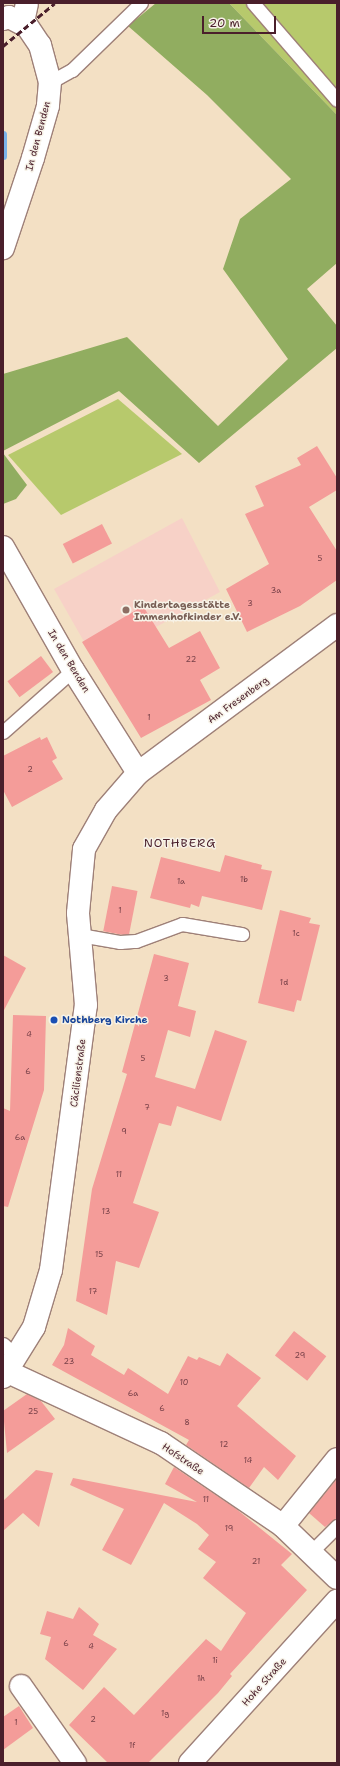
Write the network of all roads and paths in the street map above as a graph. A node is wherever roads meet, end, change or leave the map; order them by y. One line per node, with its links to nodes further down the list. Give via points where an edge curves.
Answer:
1 (4, 3): 4 (street)
2 (141, 3): 6 (lane, via 72,70)
3 (253, 3): 7 (lane)
4 (3, 6)
5 (18, 14): 6 (street, In den Benden, via 40,45)
6 (50, 82): 8 (street, In den Benden, via 48,106)
7 (337, 100)
8 (3, 248)
9 (3, 548): 11 (street, In den Benden)
10 (337, 625): 13 (street, Am Fresenberg)
11 (72, 670): 12 (lane); 13 (street, In den Benden)
12 (3, 732)
13 (138, 773): 15 (street, Cäcilienstraße, via 106,810 84,849)
14 (242, 934): 15 (lane, via 182,924 136,940 120,942)
15 (80, 935): 16 (street, Cäcilienstraße, via 86,1005 51,1270 34,1327)
16 (8, 1363): 18 (street, Hofstraße, via 161,1443)
17 (337, 1459): 18 (street)
18 (284, 1526): 20 (street, Hofstraße)
19 (337, 1526): 20 (lane)
20 (311, 1552): 21 (street, Hofstraße)
21 (337, 1578)
22 (337, 1601): 25 (street, Hohe Straße)
23 (21, 1686): 24 (street)
24 (75, 1763)
25 (190, 1763)

